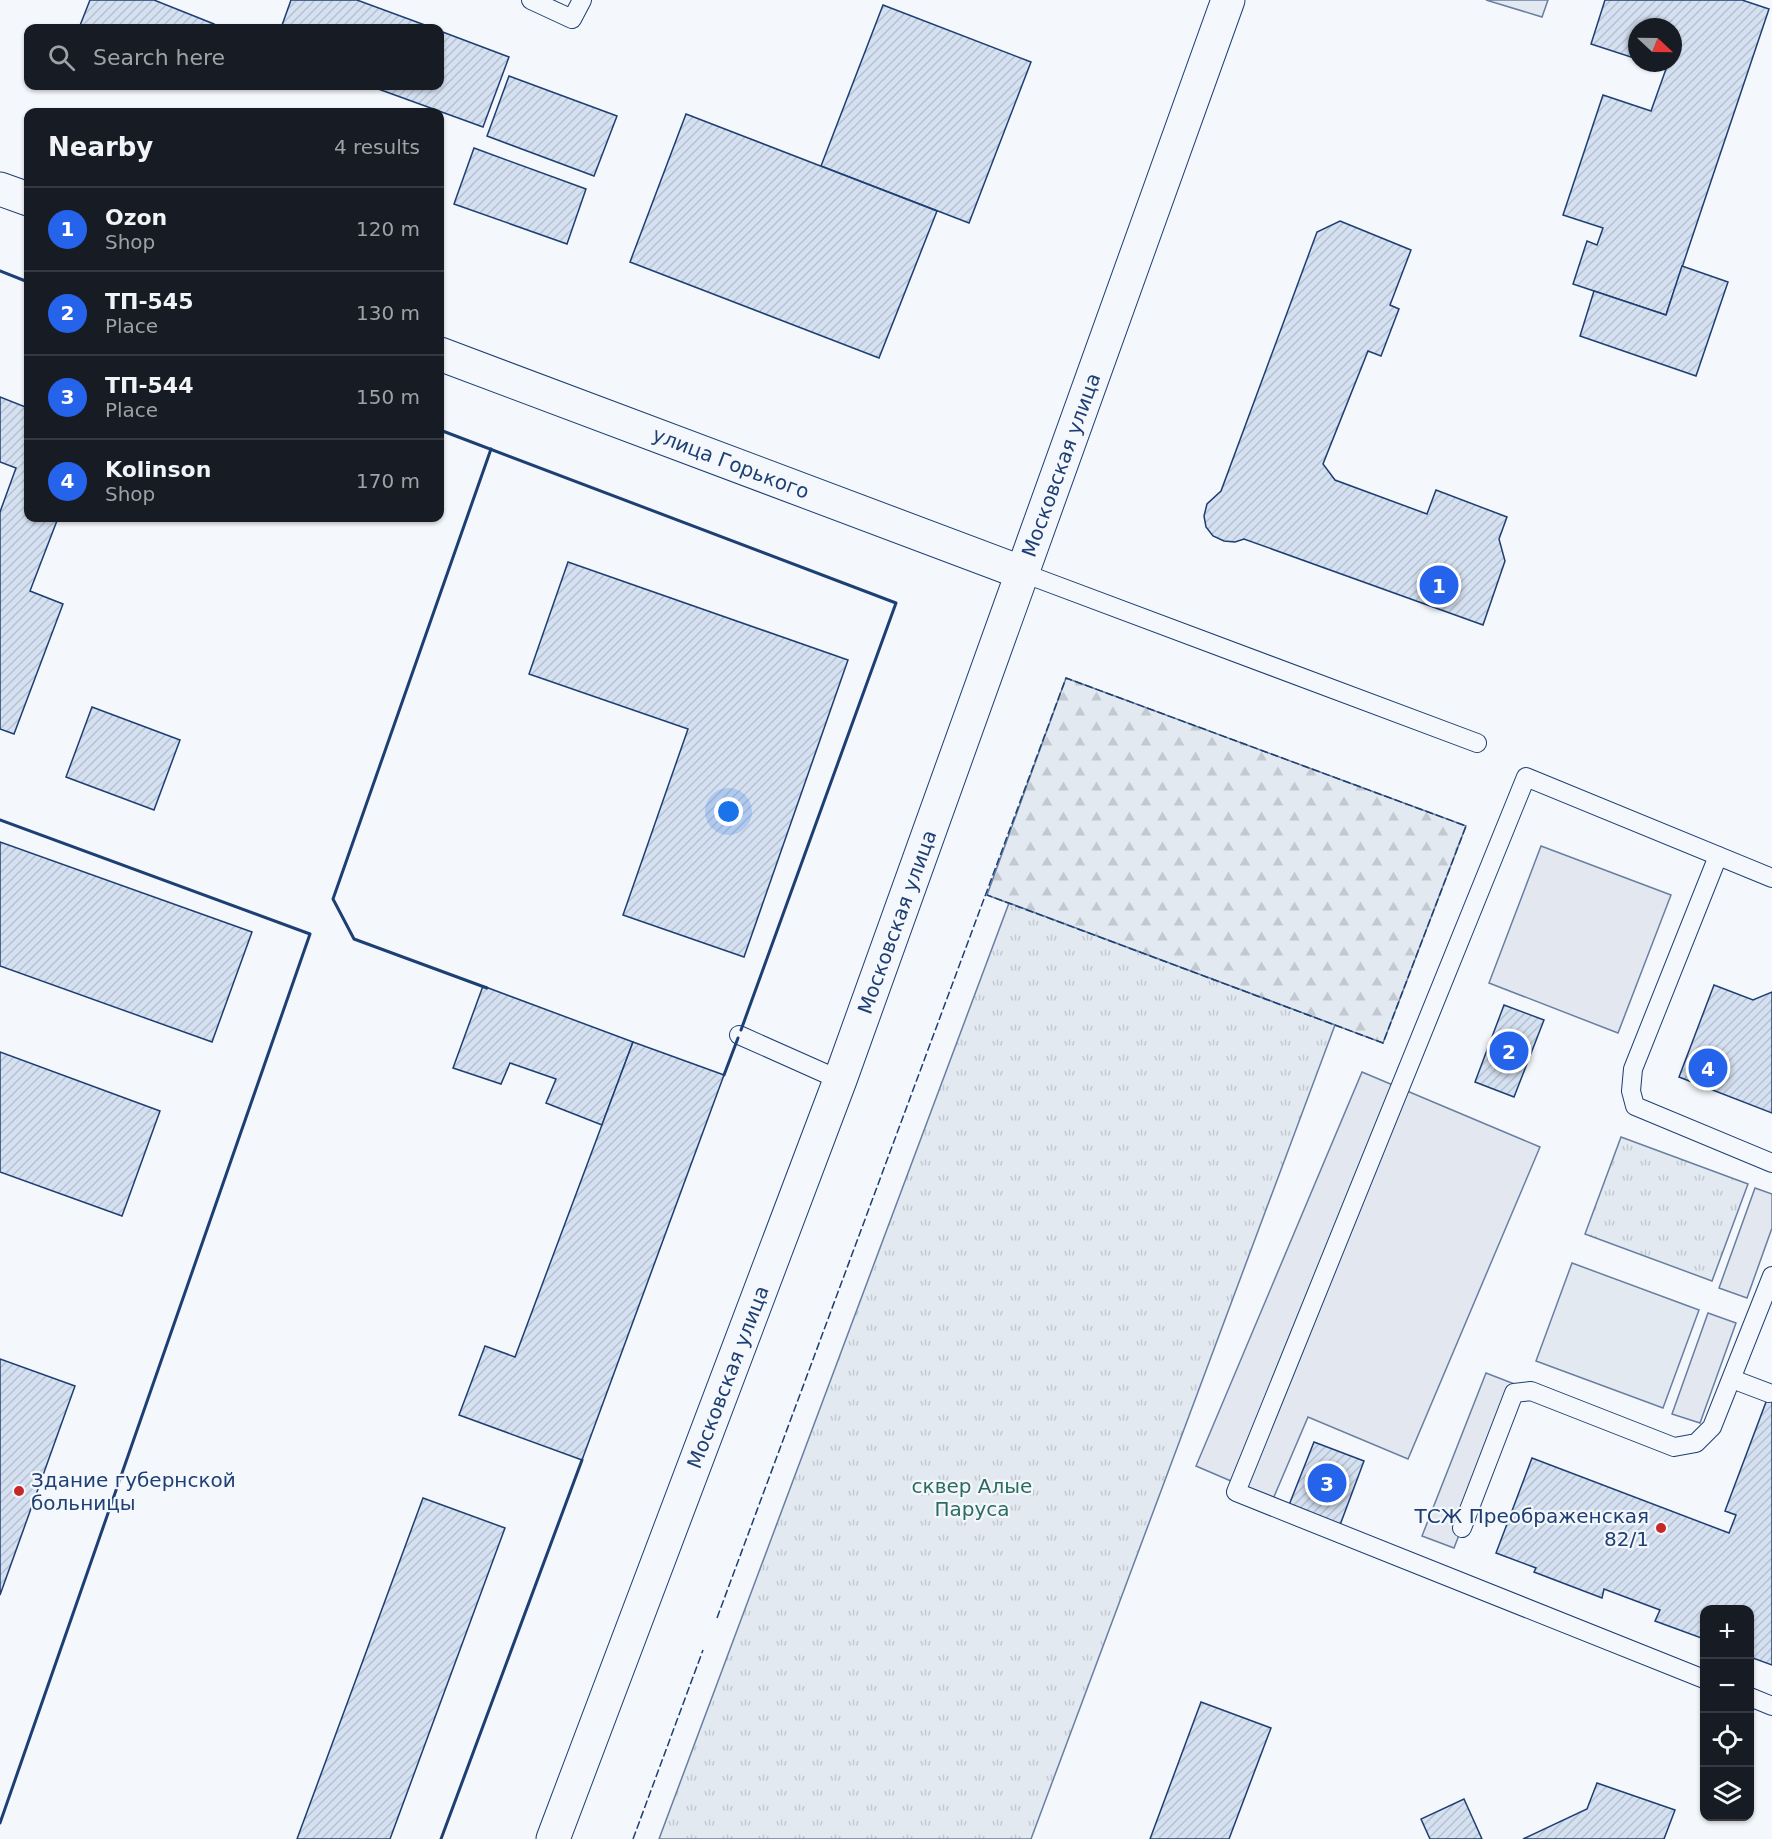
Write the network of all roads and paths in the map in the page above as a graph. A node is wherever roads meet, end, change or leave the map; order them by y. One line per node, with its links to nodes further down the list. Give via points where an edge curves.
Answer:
1 (531, 0): 2 (lane, via 572,19)
2 (582, 0)
3 (1227, 0): 7 (main road, Московская улица)
4 (0, 189): 5 (main road)
5 (24, 198)
6 (444, 356): 7 (main road, улица Горького)
7 (1023, 573): 8 (lane); 12 (main road, Московская улица)
8 (1477, 743)
9 (1718, 856): 10 (lane); 13 (lane, via 1633,1069 1631,1091 1635,1106); 18 (lane, via 1526,777 1236,1492)
10 (1772, 878)
11 (739, 1035): 12 (lane)
12 (840, 1080): 21 (main road, Московская улица)
13 (1772, 1163)
14 (1772, 1276): 15 (lane)
15 (1732, 1379): 16 (lane); 17 (lane, via 1712,1427 1696,1443 1674,1447 1531,1391 1514,1393)
16 (1769, 1393)
17 (1462, 1528)
18 (1700, 1677)
19 (1754, 1699): 20 (lane)
20 (1772, 1706)
21 (553, 1839)

